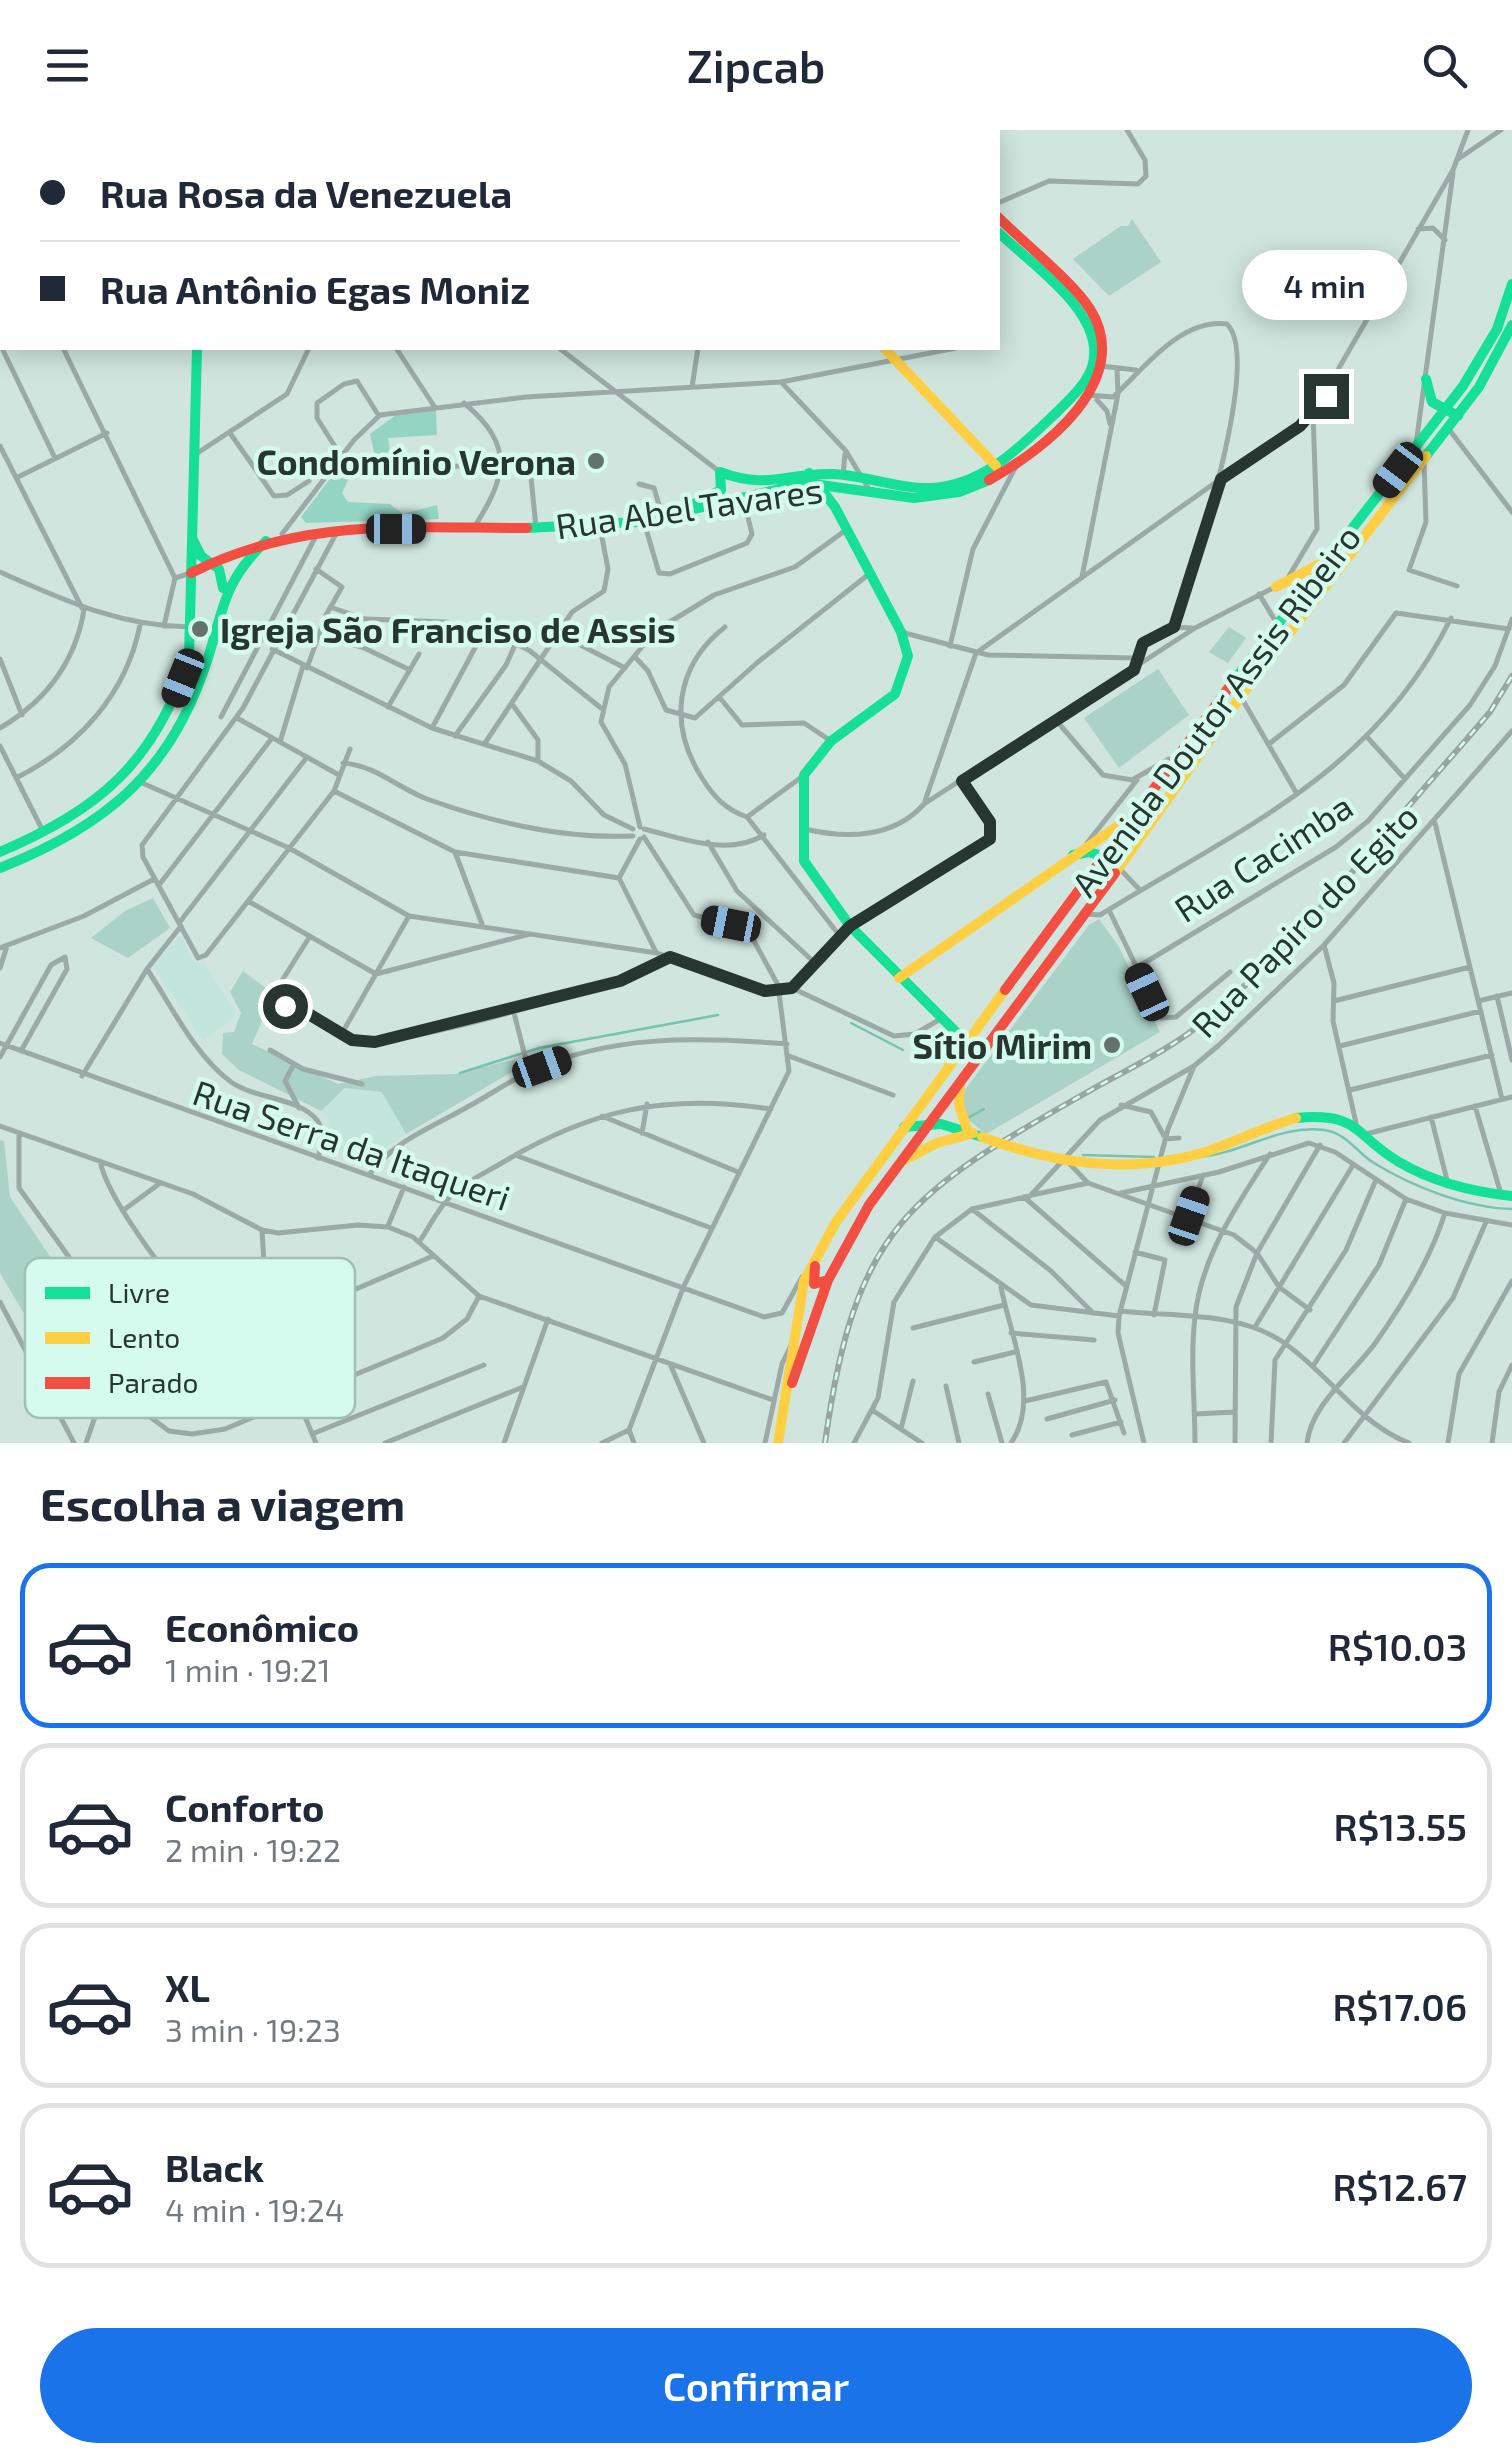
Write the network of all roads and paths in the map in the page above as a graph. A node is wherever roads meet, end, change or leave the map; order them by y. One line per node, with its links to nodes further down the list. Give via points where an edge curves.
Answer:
1 (1127, 130): 6 (street, via 1145,160 1146,176 1138,184 1056,180)
2 (1468, 130): 4 (street)
3 (1501, 130): 4 (street)
4 (1457, 160): 5 (street)
5 (1453, 170): 8 (street); 10 (street)
6 (1000, 201)
7 (1000, 219): 23 (main road, via 1091,310)
8 (1418, 229): 10 (street, via 1432,228); 35 (street)
9 (1000, 234): 23 (main road, via 1081,314)
10 (1445, 240): 25 (street)
11 (1512, 284): 33 (main road, Avenida Doutor Assis Ribeiro, via 1488,346)
12 (1512, 325): 36 (main road, Avenida Doutor Assis Ribeiro)
13 (3, 350): 46 (street)
14 (64, 350): 39 (street)
15 (197, 350): 44 (main road)
16 (308, 350): 40 (street, via 287,394)
17 (397, 350): 32 (street)
18 (562, 350): 28 (street)
19 (698, 350): 27 (street)
20 (887, 350): 22 (main road)
21 (940, 350): 22 (street)
22 (896, 357): 26 (street); 49 (main road)
23 (1105, 366): 24 (street); 29 (street); 30 (main road, Rua Abel Tavares); 49 (main road, Rua Abel Tavares)
24 (1138, 369): 29 (street); 58 (street, via 1179,339 1227,324 1236,340)
25 (1426, 379): 33 (main road, via 1432,402); 42 (street)
26 (781, 382): 27 (street); 43 (street)
27 (692, 388): 28 (street)
28 (616, 390): 31 (street); 53 (street)
29 (1118, 394): 30 (street); 37 (street)
30 (1092, 397): 37 (street, via 1107,411); 52 (main road, Rua Abel Tavares)
31 (464, 403): 32 (street); 48 (street, via 489,427)
32 (434, 406): 45 (street, via 380,415)
33 (1444, 410): 36 (main road); 42 (main road, Avenida Doutor Assis Ribeiro)
34 (377, 412): 45 (street, via 359,383 344,384 314,406)
35 (1314, 412): 58 (street); 91 (street, via 1317,529 1298,566)
36 (1458, 416): 38 (main road, Avenida Doutor Assis Ribeiro)
37 (1111, 427): 88 (street)
38 (1448, 428): 47 (main road, Avenida Doutor Assis Ribeiro); 66 (street)
39 (107, 433): 46 (street); 89 (street)
40 (230, 433): 44 (street); 59 (street, via 274,496)
41 (0, 446): 57 (street)
42 (1416, 448): 81 (main road, Avenida Doutor Assis Ribeiro)
43 (846, 451): 54 (street); 56 (street)
44 (193, 456): 78 (main road)
45 (341, 456): 67 (street)
46 (55, 458): 57 (street)
47 (1424, 459): 90 (street, via 1426,522 1409,570); 127 (main road, Avenida Doutor Assis Ribeiro)
48 (502, 462): 50 (street); 71 (street, via 495,493)
49 (996, 466): 56 (main road, Rua Abel Tavares, via 932,488)
50 (448, 467)
51 (530, 468): 72 (street)
52 (1015, 468): 62 (main road, Rua Abel Tavares, via 948,496); 111 (street, via 973,549)
53 (720, 472): 55 (main road, Rua Abel Tavares, via 749,483); 65 (main road, via 721,490)
54 (843, 475): 55 (main road, Rua Abel Tavares); 56 (main road, Rua Abel Tavares)
55 (813, 478): 61 (main road, Rua Abel Tavares); 63 (main road, Rua Abel Tavares); 64 (main road)
56 (863, 478): 62 (street)
57 (15, 479): 95 (street)
58 (1221, 479): 88 (street); 103 (street)
59 (309, 480)
60 (639, 484): 68 (street, via 654,488)
61 (849, 486): 62 (main road, Rua Abel Tavares); 64 (main road)
62 (870, 492)
63 (743, 498): 65 (main road, Rua Abel Tavares); 69 (street, via 751,526 747,542 665,576)
64 (835, 507): 73 (main road)
65 (676, 511): 68 (main road, Rua Abel Tavares)
66 (1512, 512)
67 (296, 513): 74 (street); 77 (street)
68 (662, 515): 69 (main road, Rua Abel Tavares)
69 (643, 520): 70 (main road, Rua Abel Tavares)
70 (600, 527): 72 (main road, Rua Abel Tavares); 108 (street, via 606,586 572,612)
71 (472, 530): 72 (main road, Rua Abel Tavares); 76 (main road, Rua Abel Tavares)
72 (536, 530)
73 (846, 530): 87 (main road); 115 (street, via 794,567 683,614 655,631)
74 (300, 532): 75 (main road, Rua Abel Tavares); 77 (main road, Rua Abel Tavares)
75 (318, 532): 76 (main road, Rua Abel Tavares); 133 (street)
76 (338, 532): 84 (street)
77 (282, 534): 79 (main road, Rua Abel Tavares)
78 (192, 536): 82 (main road); 86 (main road)
79 (269, 538): 80 (main road, Rua Abel Tavares); 83 (main road, Rua Abel Tavares)
80 (230, 550): 82 (main road, Rua Abel Tavares); 83 (main road)
81 (1328, 558): 91 (main road); 98 (main road, Avenida Doutor Assis Ribeiro)
82 (208, 562): 86 (main road, Rua Abel Tavares); 92 (main road, via 221,573)
83 (237, 567): 92 (main road, Rua Abel Tavares)
84 (316, 569): 94 (street, via 342,587); 112 (street)
85 (0, 572): 95 (street)
86 (190, 573): 89 (street); 101 (main road)
87 (868, 574): 106 (main road); 128 (street)
88 (1082, 577): 113 (street)
89 (175, 578): 100 (street)
90 (1456, 586)
91 (1276, 587): 93 (street)
92 (223, 588): 119 (main road, Rua Abel Tavares)
93 (1259, 594): 98 (street); 104 (street)
94 (330, 607): 107 (street, via 365,619 437,621); 109 (street)
95 (84, 610): 99 (street); 132 (street, via 63,670)
96 (1451, 618): 105 (street); 142 (street, via 1410,689); 146 (street, via 1396,613 1344,686)
97 (1512, 619): 105 (street, Rua Cacimba)
98 (1276, 622): 149 (main road, Avenida Doutor Assis Ribeiro)
99 (140, 626): 100 (street); 155 (street, via 130,659 95,719 51,760)
100 (164, 626): 101 (street)
101 (190, 627): 117 (main road)
102 (725, 627): 134 (street, via 693,660)
103 (1174, 627): 104 (street); 118 (street, via 1143,643)
104 (1195, 628): 124 (street)
105 (1509, 629): 157 (street, Rua Cacimba, via 1478,694)
106 (901, 632): 111 (street); 144 (main road, via 908,656 900,687)
107 (484, 633): 110 (street); 138 (street)
108 (560, 634): 120 (street); 122 (street)
109 (318, 636): 121 (street); 123 (street)
110 (516, 643): 120 (street); 140 (street)
111 (950, 646): 113 (street)
112 (272, 649): 121 (street); 135 (street)
113 (976, 653): 118 (street); 163 (street)
114 (420, 654): 123 (street)
115 (635, 657): 122 (street); 134 (street, via 663,707)
116 (0, 658): 132 (street)
117 (189, 658): 119 (main road, via 198,666); 125 (main road)
118 (1136, 658): 124 (street)
119 (207, 660): 126 (main road, Rua Abel Tavares)
120 (542, 663): 129 (street); 131 (street)
121 (305, 667): 130 (street); 143 (street)
122 (624, 668): 131 (street)
123 (410, 670): 130 (street)
124 (1134, 670): 136 (street)
125 (183, 678): 126 (main road); 164 (main road, via 140,759)
126 (199, 684): 159 (main road, Rua Abel Tavares)
127 (1241, 696): 146 (street); 185 (main road, Avenida Doutor Assis Ribeiro)
128 (720, 698): 134 (street, via 700,716); 144 (street, via 742,725 804,723)
129 (512, 704): 145 (street); 151 (street, via 540,743)
130 (388, 706): 138 (street)
131 (601, 708): 174 (street, via 604,730 625,764)
132 (22, 714): 137 (street)
133 (221, 716)
134 (679, 716): 166 (street, via 686,750 707,787)
135 (238, 718): 141 (street); 162 (street)
136 (1055, 719): 156 (street, via 1096,771 1113,779); 158 (street)
137 (0, 728)
138 (432, 728): 140 (street)
139 (1512, 730): 169 (street, Rua Papiro do Egito)
140 (455, 736): 145 (street)
141 (272, 738): 143 (street); 165 (street)
142 (1368, 738): 157 (street); 161 (street)
143 (280, 742): 150 (street)
144 (831, 742): 154 (main road)
145 (484, 744): 151 (street)
146 (1269, 744): 161 (street)
147 (0, 746): 155 (street)
148 (350, 749): 152 (street)
149 (1176, 754): 156 (street); 167 (main road, Avenida Doutor Assis Ribeiro)
150 (307, 757): 153 (street); 172 (street)
151 (538, 761): 174 (street, via 571,780 604,816)
152 (342, 762): 153 (street); 174 (street, via 362,764 426,798 490,819)
153 (340, 775): 160 (street)
154 (804, 775): 166 (street); 171 (main road)
155 (16, 778): 173 (street)
156 (1139, 778): 178 (street)
157 (1405, 779): 207 (street, Rua Cacimba, via 1349,838)
158 (962, 781): 163 (street); 195 (street, via 990,822 990,839)
159 (140, 782): 162 (street); 170 (main road, Rua Abel Tavares)
160 (334, 790): 179 (street); 181 (street)
161 (1297, 794): 188 (street)
162 (177, 799): 165 (street); 187 (street, via 142,845)
163 (924, 804): 171 (street, via 901,824 877,832)
164 (85, 811): 168 (main road); 170 (main road)
165 (214, 814): 172 (street); 187 (street)
166 (747, 817): 175 (street)
167 (1130, 817): 178 (main road); 183 (main road, Avenida Doutor Assis Ribeiro)
168 (64, 823): 173 (main road); 176 (main road)
169 (1435, 823): 199 (street, Rua Papiro do Egito); 204 (street)
170 (95, 826): 176 (main road, Rua Abel Tavares)
171 (802, 828): 195 (main road, via 808,870)
172 (251, 830): 179 (street); 193 (street)
173 (44, 833): 180 (main road)
174 (639, 833): 177 (street); 186 (street); 212 (street, via 694,915 748,934)
175 (764, 836): 177 (street, via 736,847); 197 (street)
176 (71, 839): 184 (main road, Rua Abel Tavares)
177 (708, 842): 203 (street, via 737,891)
178 (1087, 842): 182 (main road)
179 (289, 848): 189 (street); 192 (street)
180 (0, 852)
181 (455, 852): 186 (street); 194 (street)
182 (1073, 855): 183 (main road); 210 (main road)
183 (1102, 856): 225 (main road, Avenida Doutor Assis Ribeiro)
184 (0, 868)
185 (1119, 868): 188 (street); 191 (main road, Avenida Doutor Assis Ribeiro)
186 (620, 878): 201 (street)
187 (157, 882): 193 (street); 200 (street)
188 (1138, 888): 190 (street)
189 (248, 900): 193 (street, via 202,958); 198 (street)
190 (1109, 910): 191 (street); 207 (street)
191 (1086, 914): 223 (main road, Avenida Doutor Assis Ribeiro)
192 (410, 916): 194 (street); 209 (street)
193 (180, 925): 206 (street)
194 (482, 926): 196 (street)
195 (850, 926): 197 (street); 210 (main road)
196 (532, 934): 201 (street); 209 (street)
197 (839, 935): 203 (street)
198 (310, 936): 209 (street); 215 (street, via 280,986)
199 (1324, 945): 216 (street); 236 (street, Rua Papiro do Egito)
200 (3, 947): 205 (street)
201 (657, 953): 202 (street)
202 (670, 957): 212 (street); 218 (street, via 620,981)
203 (814, 962): 211 (street)
204 (1470, 967): 216 (street); 217 (street)
205 (0, 968)
206 (147, 968): 238 (street); 248 (street, via 223,1075)
207 (1136, 968): 208 (street, via 1165,1020)
208 (1230, 972)
209 (376, 974): 222 (street)
210 (899, 978): 220 (main road)
211 (792, 988): 212 (street); 220 (street, via 894,1036 915,1034)
212 (779, 992): 227 (street)
213 (1512, 993): 214 (street)
214 (1496, 996): 217 (street); 224 (street)
215 (287, 1001): 221 (street); 222 (street)
216 (1334, 1001): 228 (street)
217 (1478, 1001): 219 (street)
218 (514, 1012): 222 (street, via 402,1038 363,1042); 237 (street)
219 (1481, 1012): 228 (street); 231 (street)
220 (942, 1018): 225 (main road)
221 (276, 1022)
222 (341, 1035)
223 (992, 1038): 225 (main road); 239 (main road, Avenida Doutor Assis Ribeiro)
224 (1510, 1039): 234 (street)
225 (966, 1042): 254 (main road, Avenida Doutor Assis Ribeiro)
226 (3, 1044): 230 (street, Rua Serra da Itaqueri); 230 (street, via 54,960 65,957 67,969); 233 (street)
227 (786, 1044): 232 (street); 237 (street, via 628,1043)
228 (1340, 1046): 241 (street)
229 (270, 1050): 235 (street)
230 (21, 1051): 238 (street, Rua Serra da Itaqueri)
231 (1492, 1055): 241 (street); 244 (street)
232 (790, 1056): 242 (street); 249 (street, via 788,1079)
233 (0, 1057)
234 (1512, 1060)
235 (294, 1064): 240 (street); 248 (street, via 285,1081)
236 (1194, 1066): 246 (street, Rua Papiro do Egito); 260 (street)
237 (528, 1069): 270 (street, via 400,1143)
238 (82, 1076): 265 (street, Rua Serra da Itaqueri)
239 (962, 1078): 252 (main road, Avenida Doutor Assis Ribeiro); 258 (main road, via 959,1105)
240 (362, 1084)
241 (1350, 1090): 255 (street)
242 (892, 1095)
243 (1512, 1097): 244 (street)
244 (1502, 1100): 247 (street)
245 (647, 1104): 249 (street); 250 (street); 257 (street)
246 (1121, 1105): 260 (street, via 1152,1112); 264 (street, Rua Papiro do Egito)
247 (1475, 1106): 251 (street); 280 (street)
248 (299, 1108): 265 (street, via 320,1126)
249 (772, 1110): 269 (street)
250 (599, 1115): 257 (street); 263 (street)
251 (1431, 1117): 255 (street); 276 (street)
252 (927, 1124): 254 (main road); 258 (main road); 267 (main road, Avenida Doutor Assis Ribeiro)
253 (0, 1126): 256 (street)
254 (903, 1127): 296 (main road, Avenida Doutor Assis Ribeiro)
255 (1359, 1129): 258 (main road, bridge, via 1316,1116 1296,1118 1200,1154 1139,1164 1071,1163); 276 (main road, via 1400,1163)
256 (19, 1132): 266 (street); 300 (street, via 20,1188)
257 (642, 1133): 269 (street)
258 (974, 1133): 267 (main road, Avenida Doutor Assis Ribeiro)
259 (1179, 1138): 260 (street)
260 (1165, 1139): 275 (street)
261 (1320, 1145): 262 (street); 268 (street); 298 (street)
262 (1271, 1152): 271 (street); 292 (street)
263 (514, 1155): 282 (street); 291 (street)
264 (1065, 1157): 274 (street); 279 (street, Rua Papiro do Egito)
265 (318, 1158): 270 (street, Rua Serra da Itaqueri)
266 (100, 1161): 273 (street); 284 (street)
267 (900, 1163): 304 (main road, Avenida Doutor Assis Ribeiro, via 846,1241)
268 (1353, 1165): 272 (street); 308 (street)
269 (738, 1172): 291 (street)
270 (369, 1175): 277 (street, Rua Serra da Itaqueri)
271 (1202, 1176): 275 (street); 287 (street)
272 (1375, 1182): 281 (street); 314 (street)
273 (160, 1183): 284 (street); 293 (street, via 223,1206)
274 (1088, 1183): 278 (street); 279 (street)
275 (1152, 1184): 278 (street); 283 (street)
276 (1448, 1184): 280 (main road)
277 (404, 1187): 282 (street, Rua Serra da Itaqueri); 290 (street)
278 (1122, 1192): 283 (street)
279 (1026, 1196): 285 (street); 307 (street)
280 (1507, 1196)
281 (1406, 1199): 286 (street); 334 (street, via 1379,1265)
282 (445, 1202): 295 (street); 309 (street, Rua Serra da Itaqueri)
283 (1148, 1202): 287 (street); 297 (street)
284 (125, 1209): 301 (street)
285 (972, 1209): 294 (street); 316 (street, via 1052,1271)
286 (1445, 1214): 288 (street); 339 (street, via 1415,1281)
287 (1189, 1216): 292 (street)
288 (1486, 1222): 289 (street); 349 (street, via 1453,1298)
289 (1512, 1225)
290 (388, 1227): 293 (street); 295 (street)
291 (711, 1228): 309 (street)
292 (1223, 1229): 298 (street); 318 (street)
293 (262, 1230): 302 (street)
294 (935, 1238): 306 (street); 345 (street, via 894,1302)
295 (420, 1242): 299 (street)
296 (823, 1245): 303 (main road, Avenida Doutor Assis Ribeiro); 304 (main road, via 812,1279 817,1286)
297 (1135, 1252): 307 (street); 317 (street, via 1165,1260)
298 (1257, 1253): 308 (street); 320 (street)
299 (433, 1256): 310 (street); 311 (street)
300 (70, 1258)
301 (161, 1258)
302 (263, 1258)
303 (810, 1266): 309 (street, Rua Serra da Itaqueri, via 786,1309 769,1318); 324 (main road)
304 (828, 1280): 344 (main road, Avenida Doutor Assis Ribeiro)
305 (1512, 1281): 388 (street, via 1459,1374)
306 (1000, 1285): 313 (street); 316 (street, via 1038,1308)
307 (1126, 1286): 315 (street)
308 (1279, 1287): 314 (street); 321 (street)
309 (683, 1288): 329 (street)
310 (355, 1291)
311 (479, 1296): 319 (street); 335 (street, via 466,1319 443,1338)
312 (0, 1302): 327 (street)
313 (1004, 1306): 322 (street); 323 (street)
314 (1310, 1310): 326 (street)
315 (1119, 1313): 316 (street); 317 (street); 381 (street)
316 (1095, 1315)
317 (1154, 1315): 318 (street)
318 (1194, 1318): 320 (street); 347 (street)
319 (548, 1319): 329 (street); 338 (street)
320 (1233, 1321): 321 (street); 346 (street)
321 (1255, 1327): 326 (street)
322 (913, 1328)
323 (1011, 1333): 325 (street); 328 (street)
324 (793, 1340): 341 (street); 344 (main road)
325 (1094, 1340)
326 (1286, 1344): 334 (street); 384 (street, via 1271,1373)
327 (25, 1350)
328 (1015, 1352): 330 (street); 343 (street)
329 (655, 1358): 332 (street); 359 (street)
330 (974, 1362)
331 (484, 1364): 348 (street)
332 (670, 1364): 341 (street); 373 (street)
333 (1512, 1365): 389 (street, via 1498,1392)
334 (1312, 1367): 339 (street)
335 (355, 1374)
336 (913, 1380): 358 (street)
337 (946, 1386): 378 (street)
338 (524, 1387): 369 (street); 370 (street)
339 (1337, 1390): 349 (street); 385 (street, via 1314,1419)
340 (988, 1394): 379 (street)
341 (772, 1400): 374 (street)
342 (1115, 1400): 343 (street, via 1104,1382); 356 (street); 357 (street)
343 (1025, 1401): 380 (street, via 1022,1428)
344 (786, 1405): 375 (main road)
345 (872, 1410): 358 (street); 376 (street)
346 (1236, 1412): 347 (street); 383 (street)
347 (1195, 1414): 382 (street)
348 (355, 1416)
349 (1367, 1416): 364 (street); 386 (street)
350 (61, 1418): 365 (street)
351 (95, 1418): 366 (street)
352 (147, 1418): 360 (street)
353 (248, 1418): 360 (street, via 215,1432)
354 (306, 1418): 362 (street)
355 (351, 1418): 362 (street)
356 (1047, 1420)
357 (1121, 1422): 361 (street); 363 (street)
358 (901, 1429): 377 (street)
359 (628, 1430): 371 (street); 372 (street)
360 (169, 1431): 367 (street)
361 (1124, 1433)
362 (312, 1434): 368 (street)
363 (1072, 1435)
364 (1394, 1440): 387 (street)
365 (72, 1443)
366 (86, 1443)
367 (164, 1443)
368 (316, 1443)
369 (386, 1443)
370 (504, 1443)
371 (602, 1443)
372 (634, 1443)
373 (704, 1443)
374 (765, 1443)
375 (778, 1443)
376 (854, 1443)
377 (922, 1443)
378 (959, 1443)
379 (1002, 1443)
380 (1011, 1443)
381 (1144, 1443)
382 (1195, 1443)
383 (1235, 1443)
384 (1270, 1443)
385 (1307, 1443)
386 (1344, 1443)
387 (1409, 1443)
388 (1448, 1443)
389 (1492, 1443)

